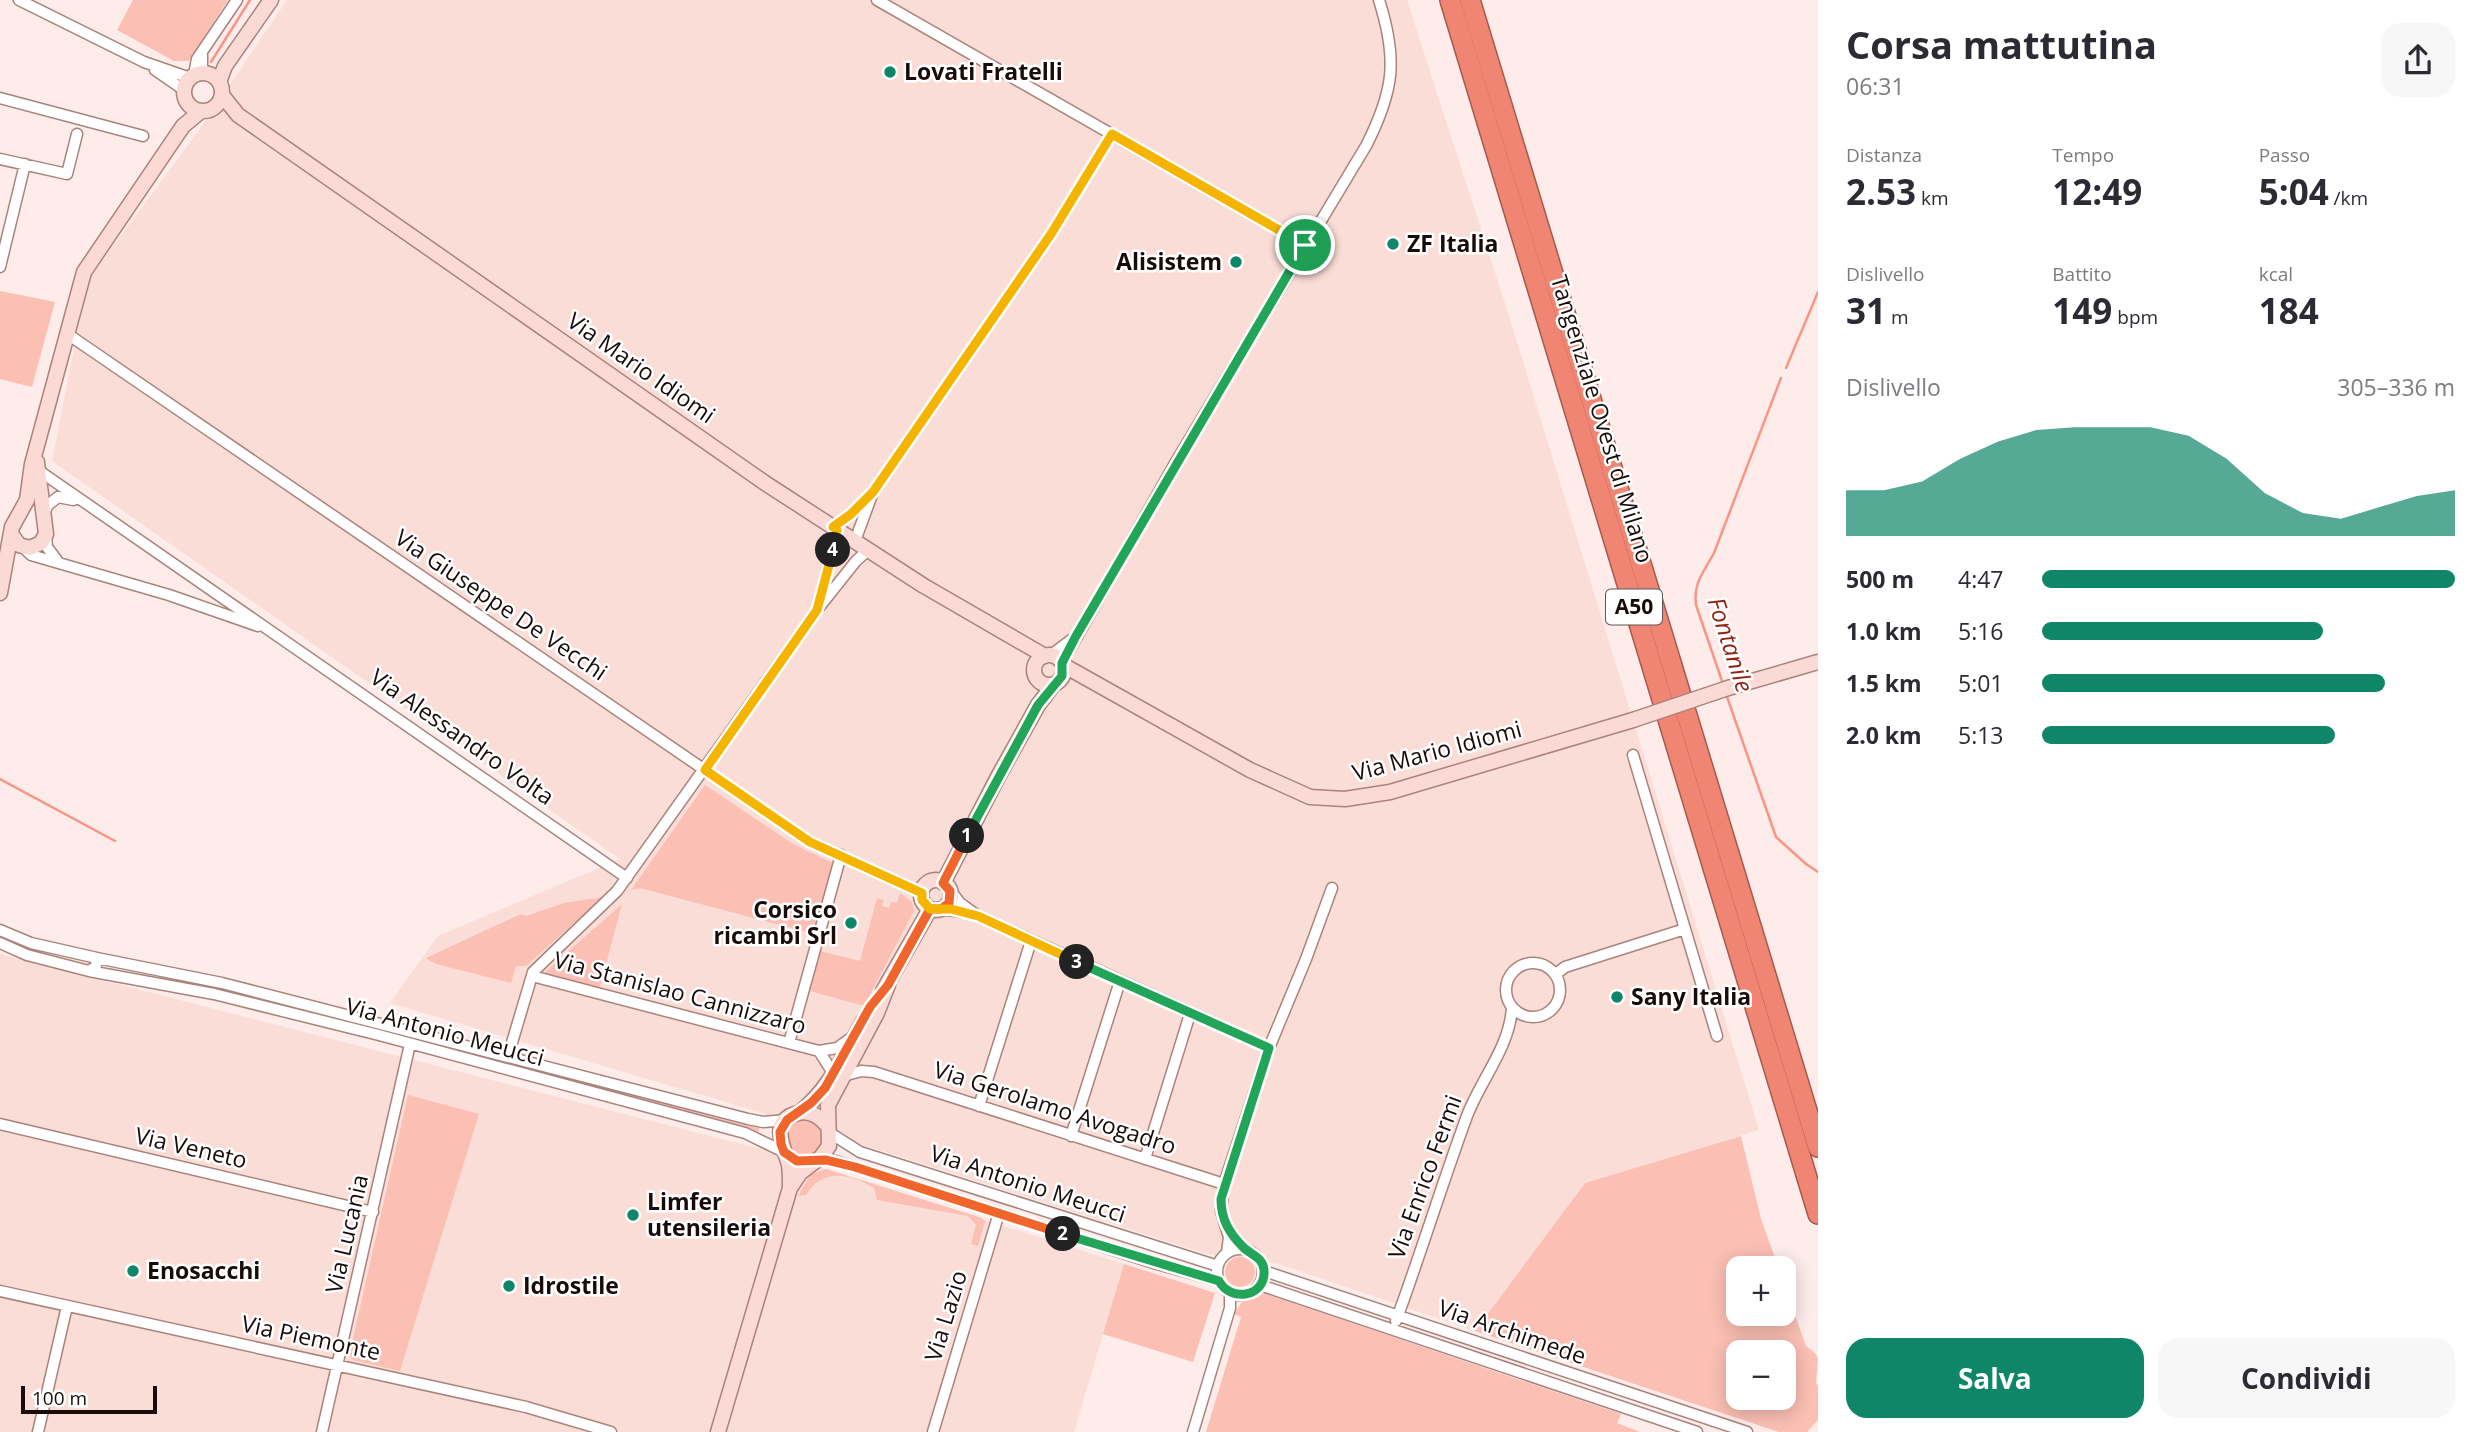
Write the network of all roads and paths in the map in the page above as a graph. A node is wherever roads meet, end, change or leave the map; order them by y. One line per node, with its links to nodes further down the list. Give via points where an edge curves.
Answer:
1 (19, 0): 8 (street, via 144,62)
2 (237, 0): 8 (street, via 202,54)
3 (271, 0): 8 (street, via 225,66)
4 (877, 0): 13 (street)
5 (1379, 0): 17 (street, via 1391,48 1381,117)
6 (1450, 0): 83 (highway, Tangenziale Ovest di Milano / A50)
7 (1470, 0): 75 (highway, Tangenziale Ovest di Milano / A50)
8 (204, 81): 10 (street); 10 (street, via 219,102); 11 (street, Via Mario Idiomi)
9 (0, 98): 14 (street)
10 (201, 108): 11 (street, Via Mario Idiomi); 19 (street, via 183,126 88,264)
11 (238, 115): 26 (street, Via Mario Idiomi)
12 (77, 134): 16 (street, via 67,174)
13 (1112, 134): 17 (street); 22 (street, via 1051,234)
14 (143, 136)
15 (0, 159): 16 (street)
16 (25, 164): 18 (street)
17 (1305, 245): 35 (street, via 1076,636)
18 (0, 267)
19 (66, 333): 20 (street); 38 (street, Via Giuseppe De Vecchi)
20 (36, 450): 21 (street); 24 (street)
21 (38, 470): 23 (street, Via Alessandro Volta); 25 (street)
22 (873, 492): 26 (street); 27 (street)
23 (82, 503): 25 (street, via 58,498 48,505); 33 (street, Via Alessandro Volta)
24 (20, 515): 25 (street, via 36,514); 28 (street)
25 (44, 523): 28 (street, via 36,547); 30 (street, via 47,547)
26 (835, 529): 27 (street, Via Mario Idiomi); 32 (street)
27 (855, 541): 29 (street, Via Mario Idiomi)
28 (12, 543): 30 (street, Via Alessandro Volta); 31 (street)
29 (868, 550): 32 (street); 35 (street, Via Mario Idiomi, via 1027,645)
30 (59, 564): 33 (street, Via Alessandro Volta)
31 (2, 586)
32 (817, 610): 38 (street)
33 (274, 631): 40 (street, Via Alessandro Volta)
34 (1818, 662): 35 (street, Via Mario Idiomi, bridge, via 1390,792 1345,799 1310,797 1250,770 1084,678)
35 (1053, 667): 36 (street); 36 (street, via 1034,672)
36 (1038, 705): 41 (street, via 999,775)
37 (1633, 755): 46 (street)
38 (705, 770): 39 (street, Via Giuseppe De Vecchi, via 810,842); 40 (street)
39 (841, 855): 43 (street, Via Giuseppe De Vecchi); 62 (street)
40 (627, 878): 53 (street)
41 (947, 887): 43 (street, via 933,881); 44 (street, via 949,903); 45 (street, via 960,904)
42 (1332, 888): 65 (street)
43 (922, 893): 44 (street, via 922,900)
44 (936, 909): 45 (street); 55 (street)
45 (978, 916): 48 (street)
46 (1685, 929): 52 (street, via 1565,967); 60 (street)
47 (0, 930): 50 (street, Via Antonio Meucci, via 31,943)
48 (1031, 941): 54 (street); 70 (street)
49 (0, 943): 51 (street, Via Antonio Meucci)
50 (97, 958): 51 (street); 67 (street, Via Antonio Meucci, via 222,984)
51 (89, 971): 63 (street, Via Antonio Meucci, via 214,994)
52 (1556, 974): 56 (street, via 1532,963 1514,970 1506,988); 58 (street, via 1560,998 1550,1012)
53 (532, 976): 62 (street, Via Stanislao Cannizzaro); 67 (street)
54 (1120, 981): 57 (street); 74 (street)
55 (888, 985): 59 (street); 64 (street)
56 (1512, 1007): 58 (street); 61 (street)
57 (1191, 1014): 65 (street); 77 (street)
58 (1535, 1018): 61 (street, via 1522,1023)
59 (857, 1031): 66 (street, Via Stanislao Cannizzaro, via 837,1048); 69 (street)
60 (1717, 1036)
61 (1504, 1042): 94 (street, Via Enrico Fermi, via 1468,1114)
62 (789, 1043): 66 (street, Via Stanislao Cannizzaro)
63 (410, 1044): 76 (street, Via Antonio Meucci, via 745,1133); 81 (street, Via Lucania)
64 (860, 1047): 68 (street, via 861,1056); 69 (street)
65 (1269, 1048): 79 (street)
66 (819, 1051): 69 (street, Via Stanislao Cannizzaro)
67 (508, 1056): 71 (street, Via Antonio Meucci, via 748,1119 763,1122)
68 (874, 1072): 69 (street, Via Gerolamo Avogadro); 70 (street, Via Gerolamo Avogadro)
69 (838, 1075): 71 (street); 73 (street, via 828,1105)
70 (979, 1106): 74 (street, Via Gerolamo Avogadro)
71 (793, 1116): 73 (street, via 814,1114); 76 (street, via 782,1126)
72 (0, 1124): 81 (street, Via Veneto)
73 (829, 1129): 78 (street, via 829,1146); 87 (street, Via Antonio Meucci, via 860,1152)
74 (1071, 1136): 77 (street, Via Gerolamo Avogadro)
75 (1818, 1147)
76 (784, 1152): 78 (street, via 797,1161); 80 (street)
77 (1145, 1159): 79 (street, Via Gerolamo Avogadro)
78 (817, 1160): 80 (street); 82 (street, Via Antonio Meucci, via 835,1161)
79 (1224, 1184): 84 (street, via 1221,1211)
80 (790, 1188): 100 (street)
81 (373, 1212): 96 (street, Via Lucania)
82 (999, 1213): 89 (street, Via Antonio Meucci); 101 (street, Via Lazio)
83 (1818, 1214)
84 (1228, 1228): 85 (street); 86 (street)
85 (1246, 1250): 86 (street); 88 (street, via 1258,1257)
86 (1227, 1253): 87 (street)
87 (1218, 1266): 89 (street)
88 (1264, 1271): 90 (street); 94 (street, Via Archimede)
89 (1219, 1281): 92 (street)
90 (1260, 1285): 92 (street, via 1254,1291); 95 (street, Via Archimede)
91 (0, 1291): 93 (street, Via Piemonte)
92 (1235, 1294): 102 (street)
93 (66, 1306): 96 (street, Via Piemonte); 97 (street)
94 (1398, 1316): 95 (street, Via Enrico Fermi); 104 (street, Via Archimede)
95 (1393, 1330): 103 (street, Via Archimede)
96 (338, 1366): 98 (street, Via Lucania); 99 (street, Via Piemonte, via 526,1407)
97 (38, 1432)
98 (322, 1432)
99 (611, 1432)
100 (718, 1432)
101 (933, 1432)
102 (1193, 1432)
103 (1697, 1432)
104 (1747, 1432)

